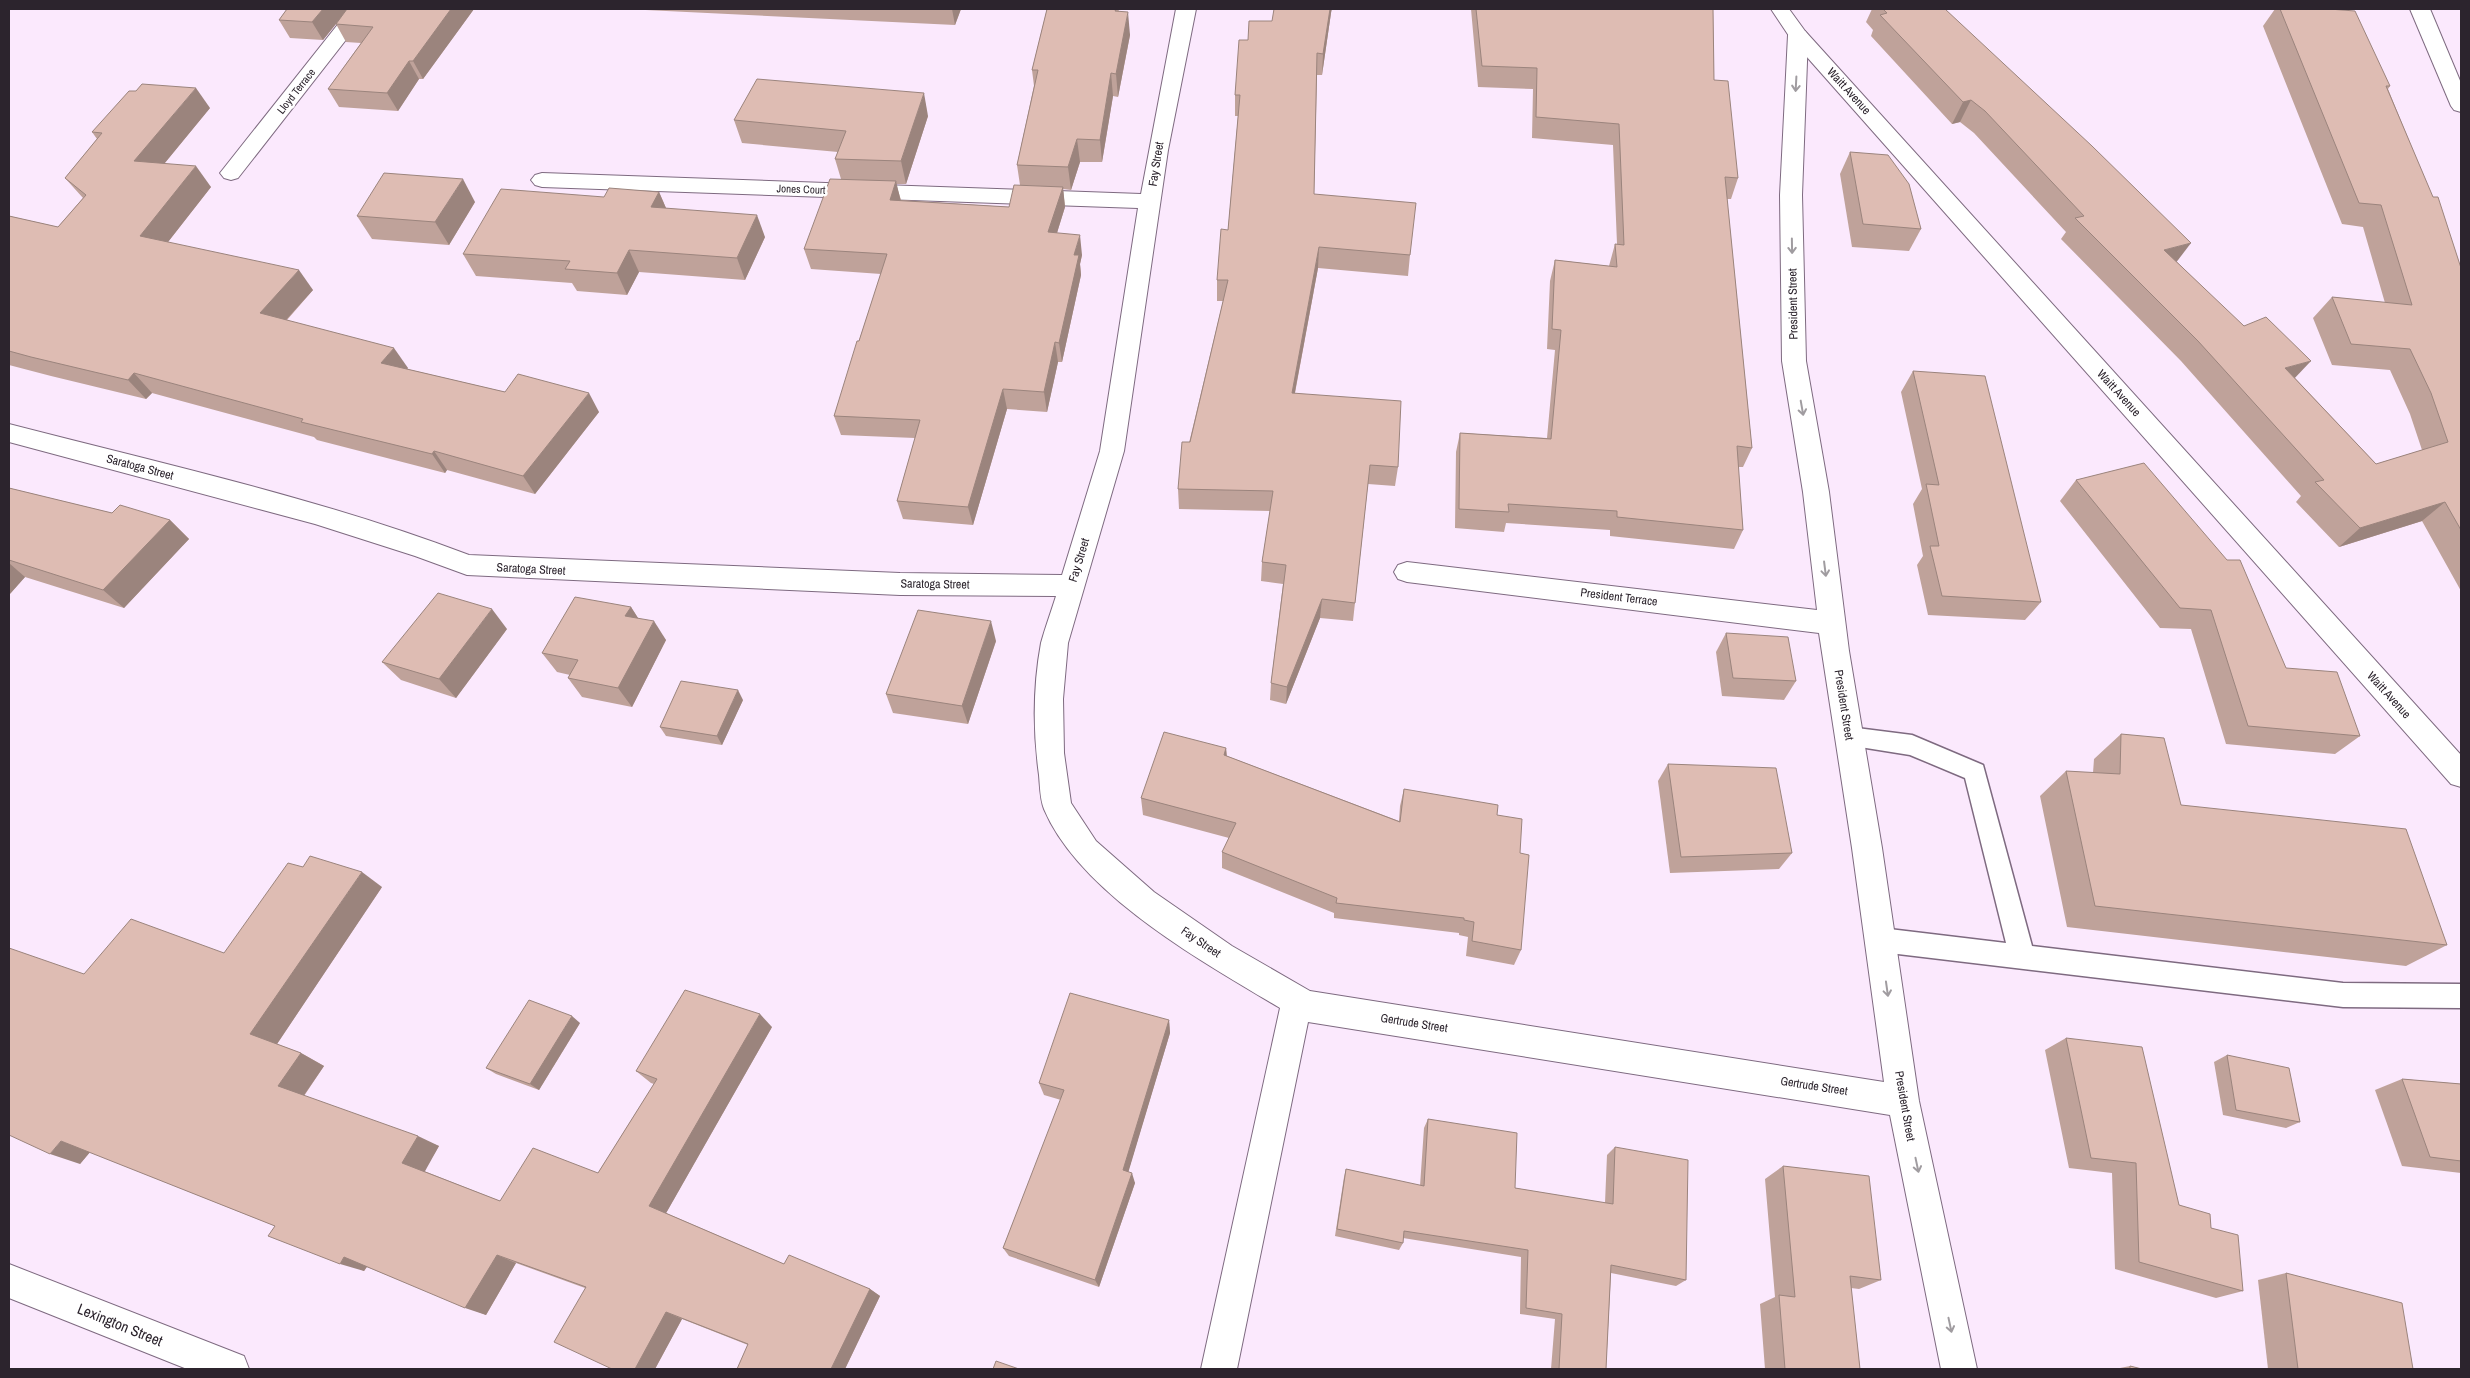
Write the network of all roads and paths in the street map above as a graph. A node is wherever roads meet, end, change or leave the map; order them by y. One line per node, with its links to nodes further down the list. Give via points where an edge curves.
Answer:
1 (360, 9): 7 (street, Lloyd Terrace)
2 (1186, 9): 9 (street, Fay Street)
3 (1780, 9): 5 (street, Waitt Avenue)
4 (2420, 9): 6 (street)
5 (1798, 35): 13 (street, President Street, one-way to 13, via 1791,195 1794,361 1816,492); 15 (street, Waitt Avenue)
6 (2461, 106)
7 (231, 173)
8 (542, 180): 9 (street, Jones Court)
9 (1150, 200): 12 (street, Fay Street, via 1112,451)
10 (9, 433): 12 (street, Saratoga Street, via 315,514 467,565 900,584)
11 (1407, 572): 13 (street, President Terrace)
12 (1071, 586): 19 (street, Fay Street, via 1055,642 1049,699 1050,754 1058,806 1086,850 1143,902 1221,956)
13 (1831, 623): 14 (street, President Street)
14 (1849, 737): 16 (street, President Street); 17 (lane, via 1912,745 1975,772)
15 (2461, 775)
16 (1880, 940): 17 (lane); 20 (street, President Street, one-way to 20)
17 (2022, 957): 18 (lane, via 2343,995)
18 (2461, 996)
19 (1297, 1001): 20 (street, Gertrude Street, via 1306,1006); 23 (street)
20 (1903, 1101): 24 (street, President Street, one-way to 24)
21 (9, 1281): 22 (street, Lexington Street)
22 (231, 1369)
23 (1220, 1369)
24 (1959, 1369)

